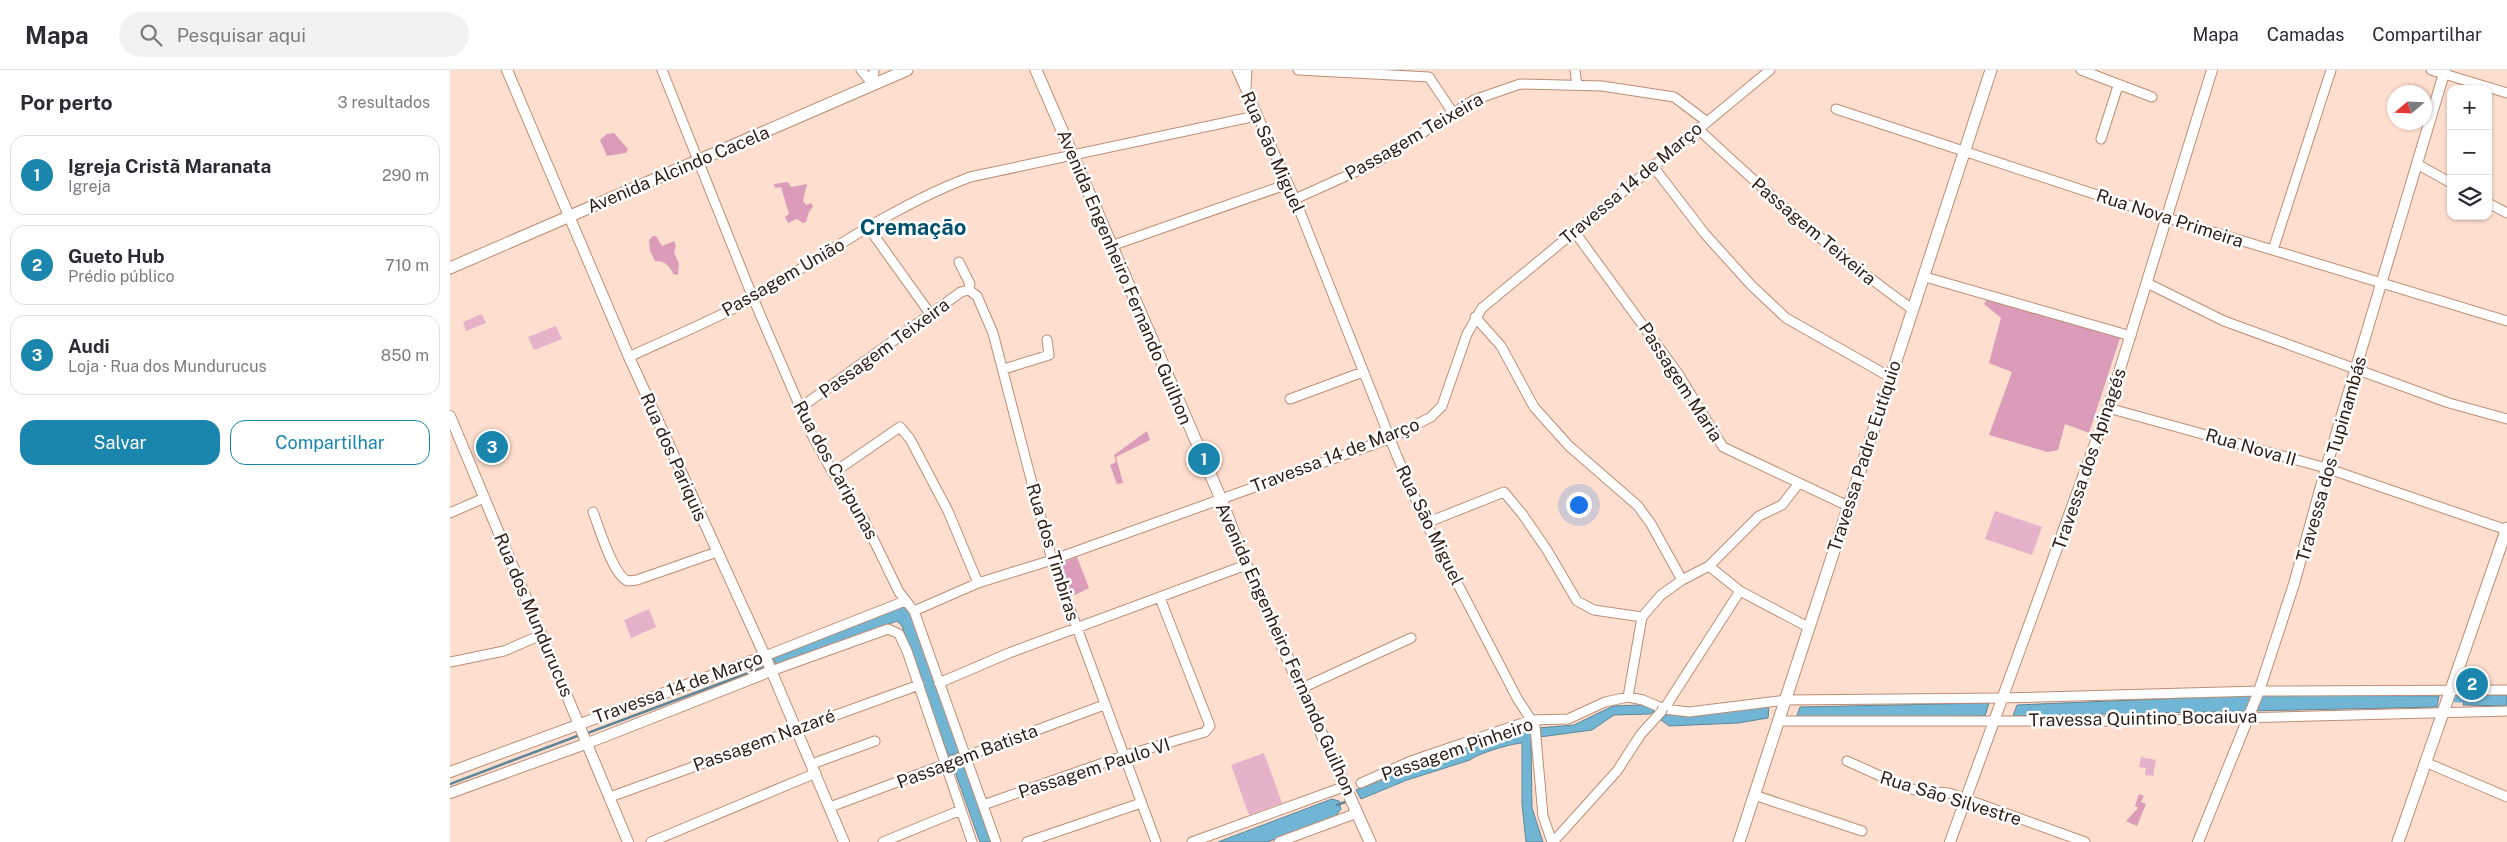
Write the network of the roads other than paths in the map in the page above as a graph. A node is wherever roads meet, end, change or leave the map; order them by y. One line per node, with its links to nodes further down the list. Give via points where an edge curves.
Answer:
1 (508, 70): 40 (street, Rua dos Pariquis)
2 (662, 70): 32 (street, Rua dos Caripunas)
3 (861, 70): 18 (street)
4 (874, 70): 18 (street)
5 (906, 70): 18 (main road, Avenida Alcindo Cacela)
6 (1036, 70): 31 (main road, Avenida Engenheiro Fernando Guilhon)
7 (1237, 70): 21 (street, Rua São Miguel)
8 (1247, 70): 21 (street)
9 (1298, 70): 25 (street, via 1429,77)
10 (1575, 70): 19 (street)
11 (1770, 70): 27 (street, Travessa 14 de Março)
12 (1991, 70): 30 (main road, Travessa Padre Eutíquio)
13 (2081, 70): 20 (street)
14 (2212, 70): 41 (street, Travessa dos Apinagés)
15 (2332, 70): 45 (street)
16 (2430, 70): 17 (street)
17 (2445, 72): 22 (street); 33 (street, Travessa dos Tupinambás)
18 (873, 84): 32 (main road, Avenida Alcindo Cacela)
19 (1577, 85): 25 (street, Passagem Teixeira, via 1520,84 1488,94); 27 (street, Passagem Teixeira, via 1627,88 1674,97)
20 (2118, 86): 23 (street); 29 (street)
21 (1246, 90): 26 (street, Rua São Miguel)
22 (2507, 93)
23 (2152, 97)
24 (1836, 109): 30 (street, Rua Nova Primeira)
25 (1453, 113): 37 (street, Passagem Teixeira, via 1375,163)
26 (1256, 116): 31 (street, Passagem União); 36 (street, Rua São Miguel)
27 (1706, 121): 28 (street, Travessa 14 de Março)
28 (1697, 128): 34 (street, Travessa 14 de Março); 53 (street, Passagem Teixeira, via 1828,245)
29 (2101, 139)
30 (1964, 152): 41 (street, Rua Nova Primeira); 48 (main road, Travessa Padre Eutíquio)
31 (1074, 156): 42 (street, Passagem União, via 970,177); 44 (main road, Avenida Engenheiro Fernando Guilhon)
32 (698, 161): 40 (main road, Avenida Alcindo Cacela); 52 (street, Rua dos Caripunas)
33 (2417, 164): 35 (street); 50 (street, Travessa dos Tupinambás)
34 (1652, 165): 43 (street, Travessa 14 de Março); 63 (street, via 1706,234 1751,285 1786,318)
35 (2447, 181)
36 (1288, 184): 37 (street, Rua São Miguel); 44 (street)
37 (1295, 199): 62 (street, Rua São Miguel)
38 (2492, 205): 39 (street)
39 (2507, 213)
40 (569, 216): 47 (main road, Avenida Alcindo Cacela); 59 (street, Rua dos Pariquis)
41 (2167, 218): 45 (street, Rua Nova Primeira); 49 (street, Travessa dos Apinagés)
42 (868, 227): 52 (street, Passagem União); 54 (street)
43 (1574, 231): 55 (street, Travessa 14 de Março); 72 (street, Passagem Maria, via 1679,375 1723,447)
44 (1111, 246): 74 (main road, Avenida Engenheiro Fernando Guilhon)
45 (2273, 250): 50 (street, Rua Nova Primeira)
46 (959, 262): 51 (street, Rua dos Timbiras, via 970,284)
47 (450, 268)
48 (1925, 277): 53 (main road, Travessa Padre Eutíquio); 57 (street)
49 (2147, 284): 57 (street, Travessa dos Apinagés); 61 (street, via 2224,321)
50 (2381, 284): 56 (street, Rua Nova Primeira); 61 (street, Travessa dos Tupinambás)
51 (969, 290): 54 (street, Passagem Teixeira, via 961,292); 60 (street, Rua dos Timbiras, via 981,304)
52 (753, 298): 59 (street, Passagem União); 65 (street, Rua dos Caripunas)
53 (1912, 309): 63 (main road, Travessa Padre Eutíquio)
54 (931, 315): 65 (street, Passagem Teixeira)
55 (1475, 317): 69 (street, Travessa 14 de Março, via 1442,406 1431,418); 84 (street, via 1501,346 1534,407 1569,446 1638,506)
56 (2507, 321)
57 (2131, 336): 66 (street, Travessa dos Apinagés)
58 (1047, 340): 60 (street, via 1049,355)
59 (629, 358): 80 (street, Rua dos Pariquis)
60 (1004, 370): 81 (street, Rua dos Timbiras)
61 (2357, 371): 68 (street); 70 (street, Travessa dos Tupinambás)
62 (1363, 372): 64 (street); 69 (street, Rua São Miguel)
63 (1890, 377): 75 (main road, Travessa Padre Eutíquio)
64 (1290, 398)
65 (800, 408): 71 (street, Rua dos Caripunas)
66 (2108, 408): 70 (street, Rua Nova II); 105 (street, Travessa dos Apinagés)
67 (450, 416): 73 (street, Rua dos Mundurucus)
68 (2507, 419)
69 (1391, 438): 74 (street, Travessa 14 de Março); 78 (street, Rua São Miguel)
70 (2326, 468): 79 (street, Rua Nova II); 102 (street, Travessa dos Tupinambás, via 2294,584)
71 (833, 472): 85 (street, via 900,427 910,439 948,512); 88 (street, Rua dos Caripunas, via 863,518)
72 (1799, 483): 75 (street, Passagem Maria); 83 (street, via 1782,506 1759,516)
73 (484, 498): 77 (street); 93 (street, Rua dos Mundurucus)
74 (1221, 499): 81 (street, Travessa 14 de Março); 82 (main road, Avenida Engenheiro Fernando Guilhon)
75 (1848, 506): 91 (main road, Travessa Padre Eutíquio)
76 (593, 512): 80 (street, via 612,561 628,581)
77 (450, 513)
78 (1426, 523): 90 (street, via 1504,492 1547,550 1577,600 1601,612); 115 (street, Rua São Miguel)
79 (2507, 529): 103 (main road)
80 (717, 552): 95 (street, Rua dos Pariquis)
81 (1052, 560): 85 (street, Travessa 14 de Março); 92 (street, Rua dos Timbiras)
82 (1246, 565): 87 (street); 100 (main road, Avenida Engenheiro Fernando Guilhon)
83 (1708, 566): 84 (street); 86 (street)
84 (1682, 580): 90 (street, via 1661,595)
85 (978, 583): 89 (street, Travessa 14 de Março)
86 (1740, 591): 91 (street); 108 (street)
87 (1160, 598): 92 (street); 119 (street, Passagem Paulo VI, via 1210,726 1206,732)
88 (905, 601): 89 (street, Rua dos Caripunas); 95 (street, Travessa 14 de Março)
89 (914, 611): 98 (street, Rua dos Caripunas)
90 (1642, 617): 104 (street)
91 (1808, 627): 106 (main road, Travessa Padre Eutíquio)
92 (1076, 628): 98 (street); 107 (street, Rua dos Timbiras)
93 (541, 635): 96 (street, via 504,651); 114 (street, Rua dos Mundurucus)
94 (1411, 638): 100 (street)
95 (765, 656): 97 (street, Rua dos Pariquis); 114 (street, Travessa 14 de Março)
96 (450, 662)
97 (771, 671): 99 (street, Travessa 14 de Março, via 888,630 901,637); 116 (street, Rua dos Pariquis); 118 (street, Travessa 14 de Março)
98 (939, 683): 120 (street, Rua dos Caripunas)
99 (919, 685): 116 (street, Passagem Nazaré); 123 (street)
100 (1302, 688): 127 (main road, Avenida Engenheiro Fernando Guilhon)
101 (2507, 690): 103 (street, Travessa Quintino Bocaiuva)
102 (2259, 691): 103 (street, Travessa Quintino Bocaiuva); 105 (street, Travessa Quintino Bocaiuva); 111 (street, Travessa dos Tupinambás)
103 (2449, 692): 110 (main road)
104 (1628, 697): 108 (street, Passagem Pinheiro); 115 (street, Passagem Pinheiro, via 1605,702 1568,719)
105 (2002, 698): 106 (street, Travessa Quintino Bocaiuva); 112 (street, Travessa dos Apinagés)
106 (1786, 700): 108 (street, Passagem Pinheiro, via 1695,712); 113 (main road, Travessa Padre Eutíquio)
107 (1104, 705): 119 (street, Rua dos Timbiras); 120 (street, Passagem Batista)
108 (1663, 710): 150 (street, via 1641,734 1617,771)
109 (2507, 710): 110 (street, Travessa Quintino Bocaiuva)
110 (2442, 711): 111 (street, Travessa Quintino Bocaiuva); 122 (main road)
111 (2248, 717): 112 (street, Travessa Quintino Bocaiuva, via 2122,721); 154 (street, Travessa dos Tupinambás)
112 (1994, 719): 113 (street, Travessa Quintino Bocaiuva); 132 (street, Travessa dos Apinagés)
113 (1779, 721): 129 (main road, Travessa Padre Eutíquio)
114 (580, 723): 118 (street, Rua dos Mundurucus); 125 (street, Travessa 14 de Março)
115 (1533, 723): 126 (street, Passagem Pinheiro, via 1410,761); 150 (street, Rua São Miguel, via 1543,816)
116 (796, 728): 124 (street, Rua dos Pariquis); 131 (street, Passagem Nazaré)
117 (875, 741): 124 (street)
118 (588, 743): 128 (street, Travessa 14 de Março); 131 (street, Rua dos Mundurucus)
119 (1123, 756): 133 (street, Rua dos Timbiras); 134 (street, Passagem Paulo VI)
120 (965, 757): 123 (street, Passagem Batista); 134 (street, Rua dos Caripunas)
121 (1847, 760): 132 (street, Rua São Silvestre, via 1898,784 1949,793)
122 (2425, 762): 130 (street); 155 (main road)
123 (946, 764): 135 (street, Passagem Batista); 136 (street)
124 (814, 768): 135 (street, Rua dos Pariquis); 140 (street)
125 (450, 772)
126 (1361, 783)
127 (1346, 786): 137 (main road, Avenida Engenheiro Fernando Guilhon); 147 (street)
128 (450, 793)
129 (1754, 795): 138 (street); 151 (main road, Travessa Padre Eutíquio)
130 (2507, 796)
131 (610, 798): 139 (street, Rua dos Mundurucus)
132 (1966, 800): 152 (street, Travessa dos Apinagés); 153 (street, Rua São Silvestre)
133 (1141, 803): 145 (street); 146 (street, Rua dos Timbiras)
134 (983, 805): 144 (street, Rua dos Caripunas)
135 (830, 808): 141 (street, Rua dos Pariquis)
136 (961, 810): 142 (street); 143 (street)
137 (1357, 813): 148 (street); 149 (main road, Avenida Engenheiro Fernando Guilhon)
138 (1862, 831)
139 (628, 842)
140 (651, 842)
141 (844, 842)
142 (883, 842)
143 (972, 842)
144 (996, 842)
145 (1027, 842)
146 (1156, 842)
147 (1192, 842)
148 (1279, 842)
149 (1370, 842)
150 (1552, 842)
151 (1739, 842)
152 (1950, 842)
153 (2085, 842)
154 (2198, 842)
155 (2398, 842)

